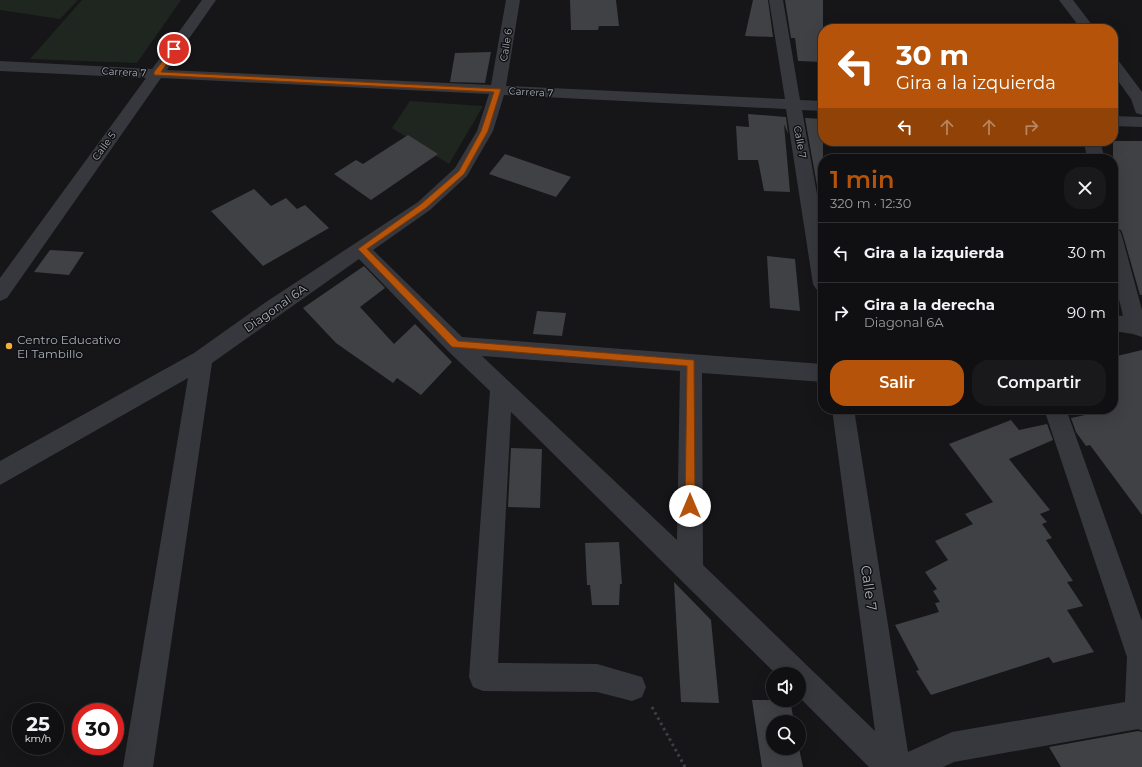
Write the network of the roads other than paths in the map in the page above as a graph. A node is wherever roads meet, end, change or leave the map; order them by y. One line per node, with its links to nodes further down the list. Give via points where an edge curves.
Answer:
1 (209, 0): 8 (street, Calle 5)
2 (513, 0): 9 (street, Calle 6)
3 (776, 0): 10 (street, Calle 7)
4 (1066, 0): 5 (street)
5 (1084, 24)
6 (0, 66): 8 (street, Carrera 7)
7 (1118, 70): 12 (street, via 1139,99)
8 (156, 74): 9 (street, Carrera 7); 20 (street, Calle 5)
9 (498, 90): 10 (street, Carrera 7); 17 (street, Diagonal 6A, via 484,131 461,172 424,206)
10 (793, 105): 11 (street, Carrera 7); 15 (street, Calle 7)
11 (818, 106)
12 (1142, 110)
13 (1118, 121): 14 (street)
14 (1142, 122)
15 (805, 175): 16 (street); 18 (street, Calle 7)
16 (818, 177)
17 (362, 249): 23 (street); 24 (street, Diagonal 6A)
18 (818, 254)
19 (1118, 254): 22 (street)
20 (0, 293)
21 (1118, 324): 22 (street)
22 (1139, 328)
23 (455, 345): 25 (street); 27 (street)
24 (202, 359): 30 (street, Diagonal 6A); 37 (street)
25 (691, 363): 26 (street); 31 (street)
26 (818, 373)
27 (501, 389): 31 (street); 35 (street, via 483,677 597,678)
28 (844, 414): 39 (street, Calle 7)
29 (1057, 414): 32 (street)
30 (0, 474)
31 (690, 570): 33 (street)
32 (1141, 652): 36 (street)
33 (789, 667)
34 (806, 684): 38 (street)
35 (632, 687)
36 (1141, 715): 40 (street, via 952,747)
37 (138, 767)
38 (890, 767)
39 (895, 767)
40 (910, 767)

